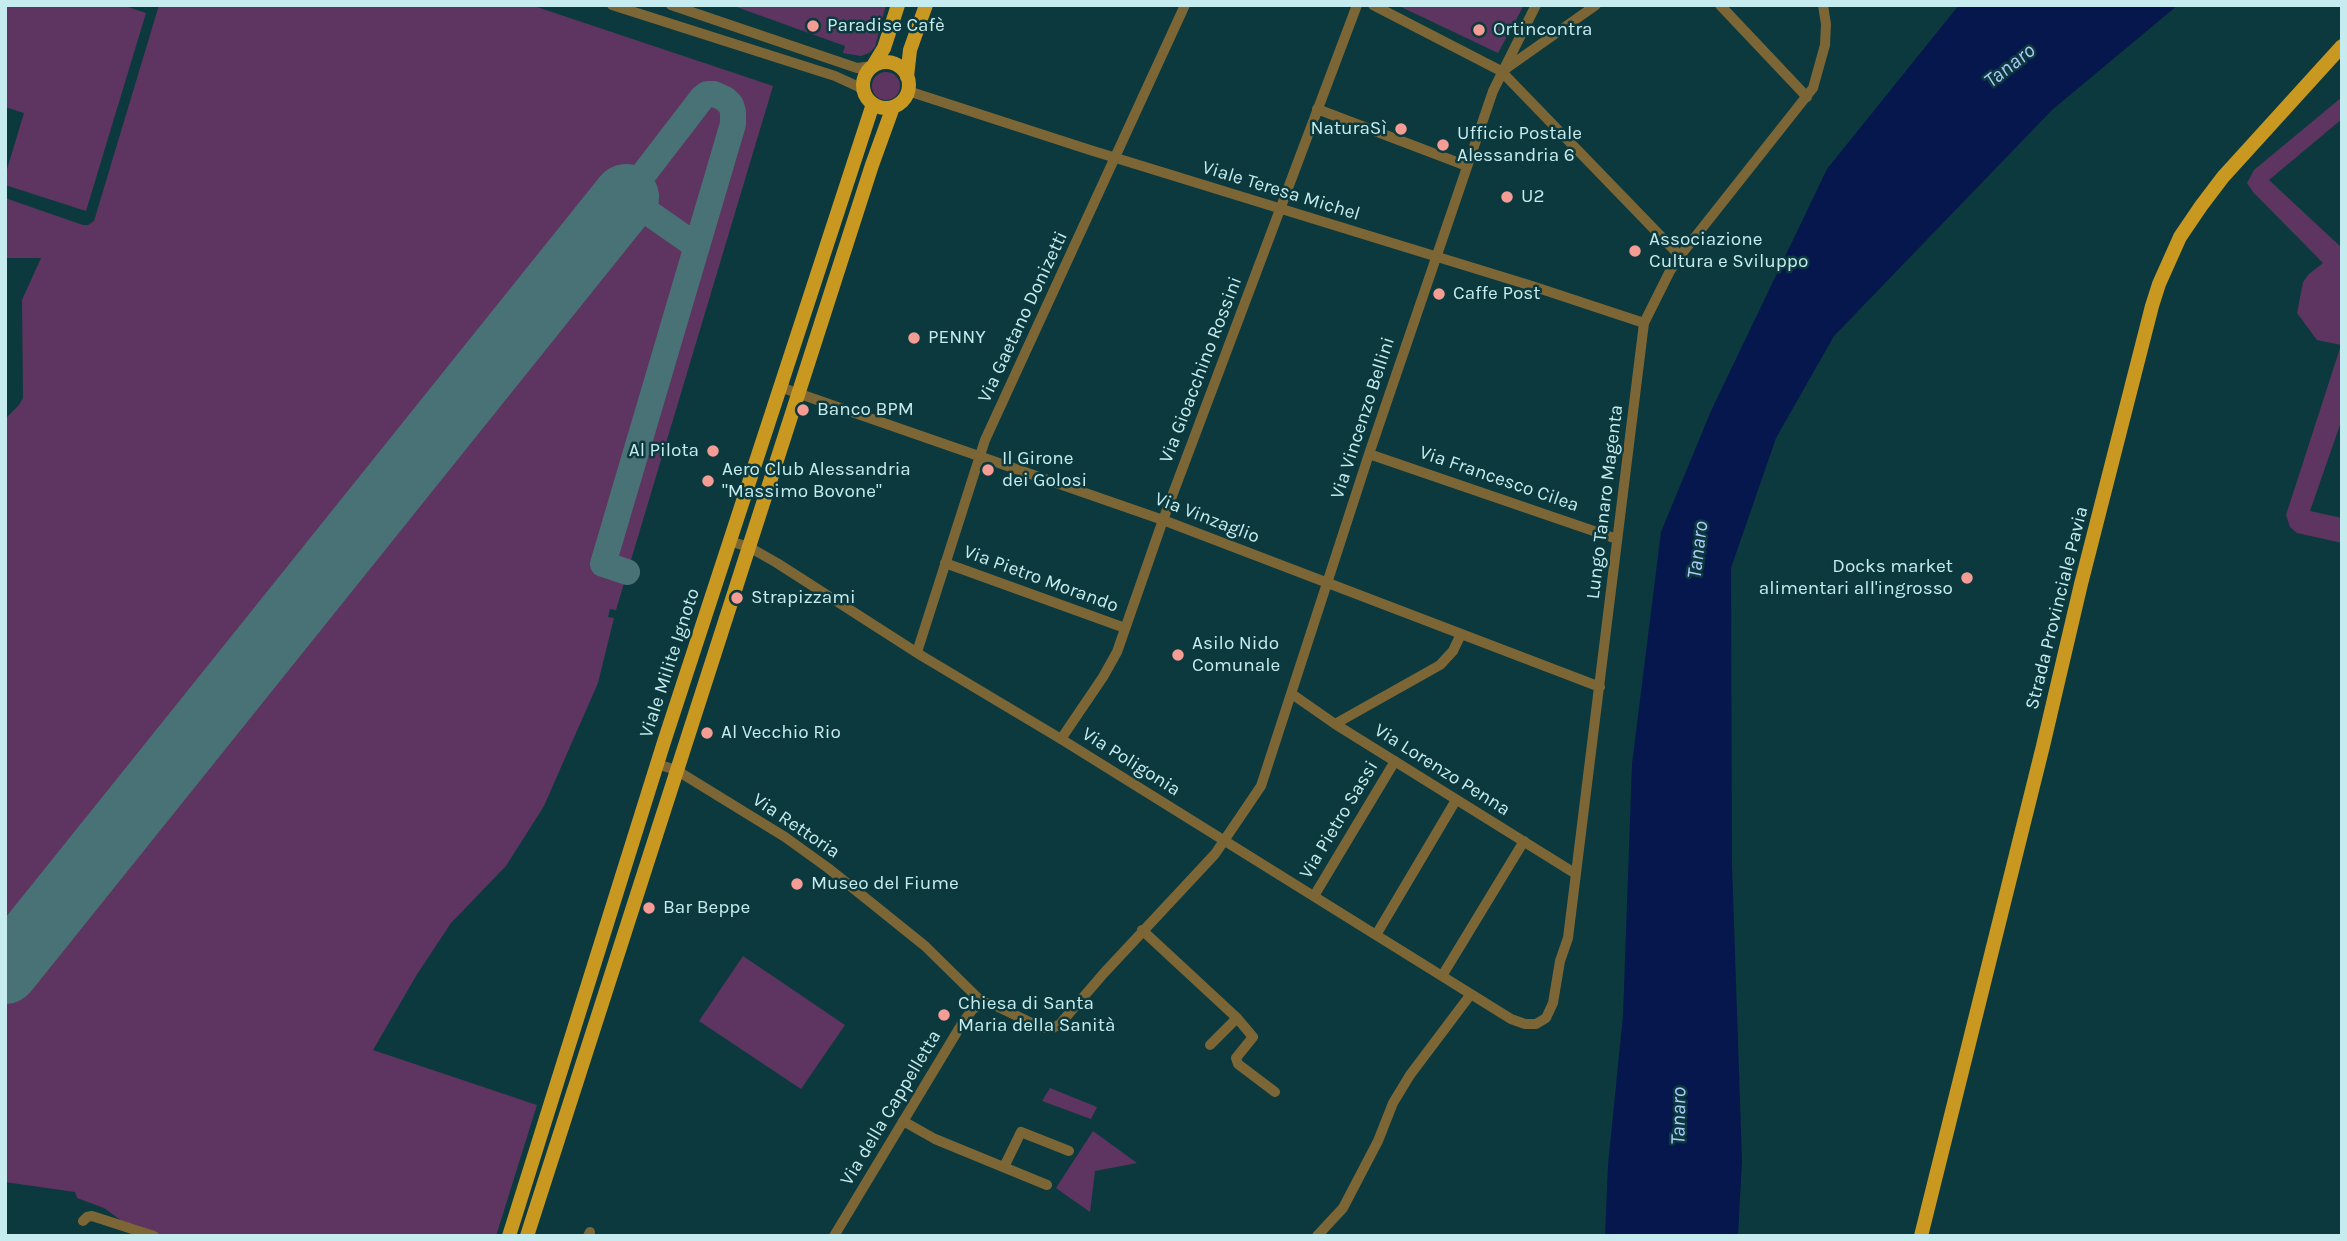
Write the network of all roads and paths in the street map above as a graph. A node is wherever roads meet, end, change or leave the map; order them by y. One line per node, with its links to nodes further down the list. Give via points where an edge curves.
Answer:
1 (612, 5): 17 (street, via 835,76 858,86)
2 (671, 5): 13 (street, via 857,68)
3 (898, 5): 13 (main road, via 884,48)
4 (926, 5): 15 (main road, via 910,50)
5 (1185, 5): 20 (street, Via Gaetano Donizetti)
6 (1357, 5): 19 (street, Via Gioacchino Rossini)
7 (1373, 5): 14 (street)
8 (1536, 5): 14 (street, Via Vincenzo Bellini)
9 (1595, 5): 14 (street)
10 (1720, 5): 16 (street)
11 (1823, 5): 16 (street, Lungo Tanaro Magenta, via 1825,45)
12 (2342, 46): 70 (main road, Strada Provinciale Pavia, via 2201,206 2180,237 2152,306)
13 (873, 65): 15 (main road, via 894,63 904,70); 17 (main road, via 864,78)
14 (1502, 71): 21 (street, Via Vincenzo Bellini); 23 (street)
15 (908, 84): 18 (main road); 20 (street, Viale Teresa Michel)
16 (1807, 97): 23 (street, Lungo Tanaro Magenta)
17 (868, 98): 18 (main road, via 882,108); 26 (main road, Viale Milite Ignoto)
18 (894, 107): 27 (main road, Viale Milite Ignoto)
19 (1317, 109): 21 (street); 22 (street, Via Gioacchino Rossini)
20 (1115, 158): 22 (street, Viale Teresa Michel); 29 (street, Via Gaetano Donizetti)
21 (1467, 166): 24 (street, Via Vincenzo Bellini)
22 (1281, 209): 24 (street, Viale Teresa Michel); 30 (street, Via Gioacchino Rossini)
23 (1680, 256): 25 (street, Lungo Tanaro Magenta)
24 (1436, 258): 25 (street, Viale Teresa Michel); 28 (street, Via Vincenzo Bellini)
25 (1644, 323): 31 (street, Lungo Tanaro Magenta)
26 (779, 387): 27 (street, Via Vinzaglio); 32 (main road, Viale Milite Ignoto)
27 (798, 394): 29 (street, Via Vinzaglio); 33 (main road, Viale Milite Ignoto)
28 (1369, 454): 31 (street, Via Francesco Cilea); 35 (street, Via Vincenzo Bellini)
29 (979, 456): 30 (street, Via Vinzaglio); 34 (street, Via Gaetano Donizetti)
30 (1163, 520): 35 (street, Via Vinzaglio); 36 (street, Via Gioacchino Rossini)
31 (1617, 538): 39 (street, Lungo Tanaro Magenta)
32 (729, 541): 33 (street, Via Poligonia); 44 (main road, Viale Milite Ignoto)
33 (749, 547): 38 (street, Via Poligonia); 45 (main road, Viale Milite Ignoto)
34 (945, 564): 36 (street, Via Pietro Morando); 38 (street, Via Gaetano Donizetti)
35 (1327, 582): 37 (street, Via Vinzaglio); 40 (street, Via Vincenzo Bellini)
36 (1125, 628): 42 (street, Via Gioacchino Rossini, via 1103,677)
37 (1461, 634): 39 (street, Via Vinzaglio); 41 (street, via 1440,665)
38 (917, 652): 42 (street, Via Poligonia)
39 (1600, 687): 49 (street, Lungo Tanaro Magenta)
40 (1292, 694): 41 (street, Via Lorenzo Penna); 47 (street, Via Vincenzo Bellini, via 1264,781)
41 (1335, 724): 43 (street, Via Lorenzo Penna)
42 (1061, 739): 47 (street, Via Poligonia)
43 (1395, 761): 46 (street, Via Lorenzo Penna); 50 (street, Via Pietro Sassi)
44 (657, 764): 45 (street, Via Rettoria); 67 (main road, Viale Milite Ignoto)
45 (676, 770): 55 (street, Via Rettoria, via 828,868 925,946); 68 (main road, Viale Milite Ignoto)
46 (1456, 800): 48 (street, Via Lorenzo Penna); 52 (street)
47 (1225, 841): 50 (street, Via Poligonia); 51 (street, Via Vincenzo Bellini)
48 (1524, 841): 49 (street, Via Lorenzo Penna); 53 (street)
49 (1576, 874): 57 (street, Lungo Tanaro Magenta, via 1553,1003 1546,1018 1536,1024)
50 (1314, 896): 52 (street, Via Poligonia)
51 (1142, 930): 55 (street, Via Vincenzo Bellini, via 1057,1027 1042,1028); 56 (street)
52 (1376, 935): 53 (street, Via Poligonia)
53 (1442, 976): 54 (street, Via Poligonia)
54 (1471, 994): 57 (street, Via Poligonia); 69 (street, via 1410,1075 1343,1208)
55 (983, 1003): 60 (street, Via della Cappelletta, via 964,1022)
56 (1237, 1018): 58 (street); 59 (street, via 1253,1037 1236,1058 1238,1064)
57 (1511, 1019)
58 (1210, 1045)
59 (1275, 1092)
60 (903, 1121): 62 (street, via 934,1139); 65 (street, Via della Cappelletta)
61 (1069, 1151): 62 (street, via 1021,1132)
62 (1004, 1167): 63 (street)
63 (1047, 1185)
64 (83, 1222): 66 (street, via 92,1216)
65 (835, 1235)
66 (154, 1236)
67 (509, 1236)
68 (527, 1236)
69 (1317, 1236)
70 (1921, 1236)

